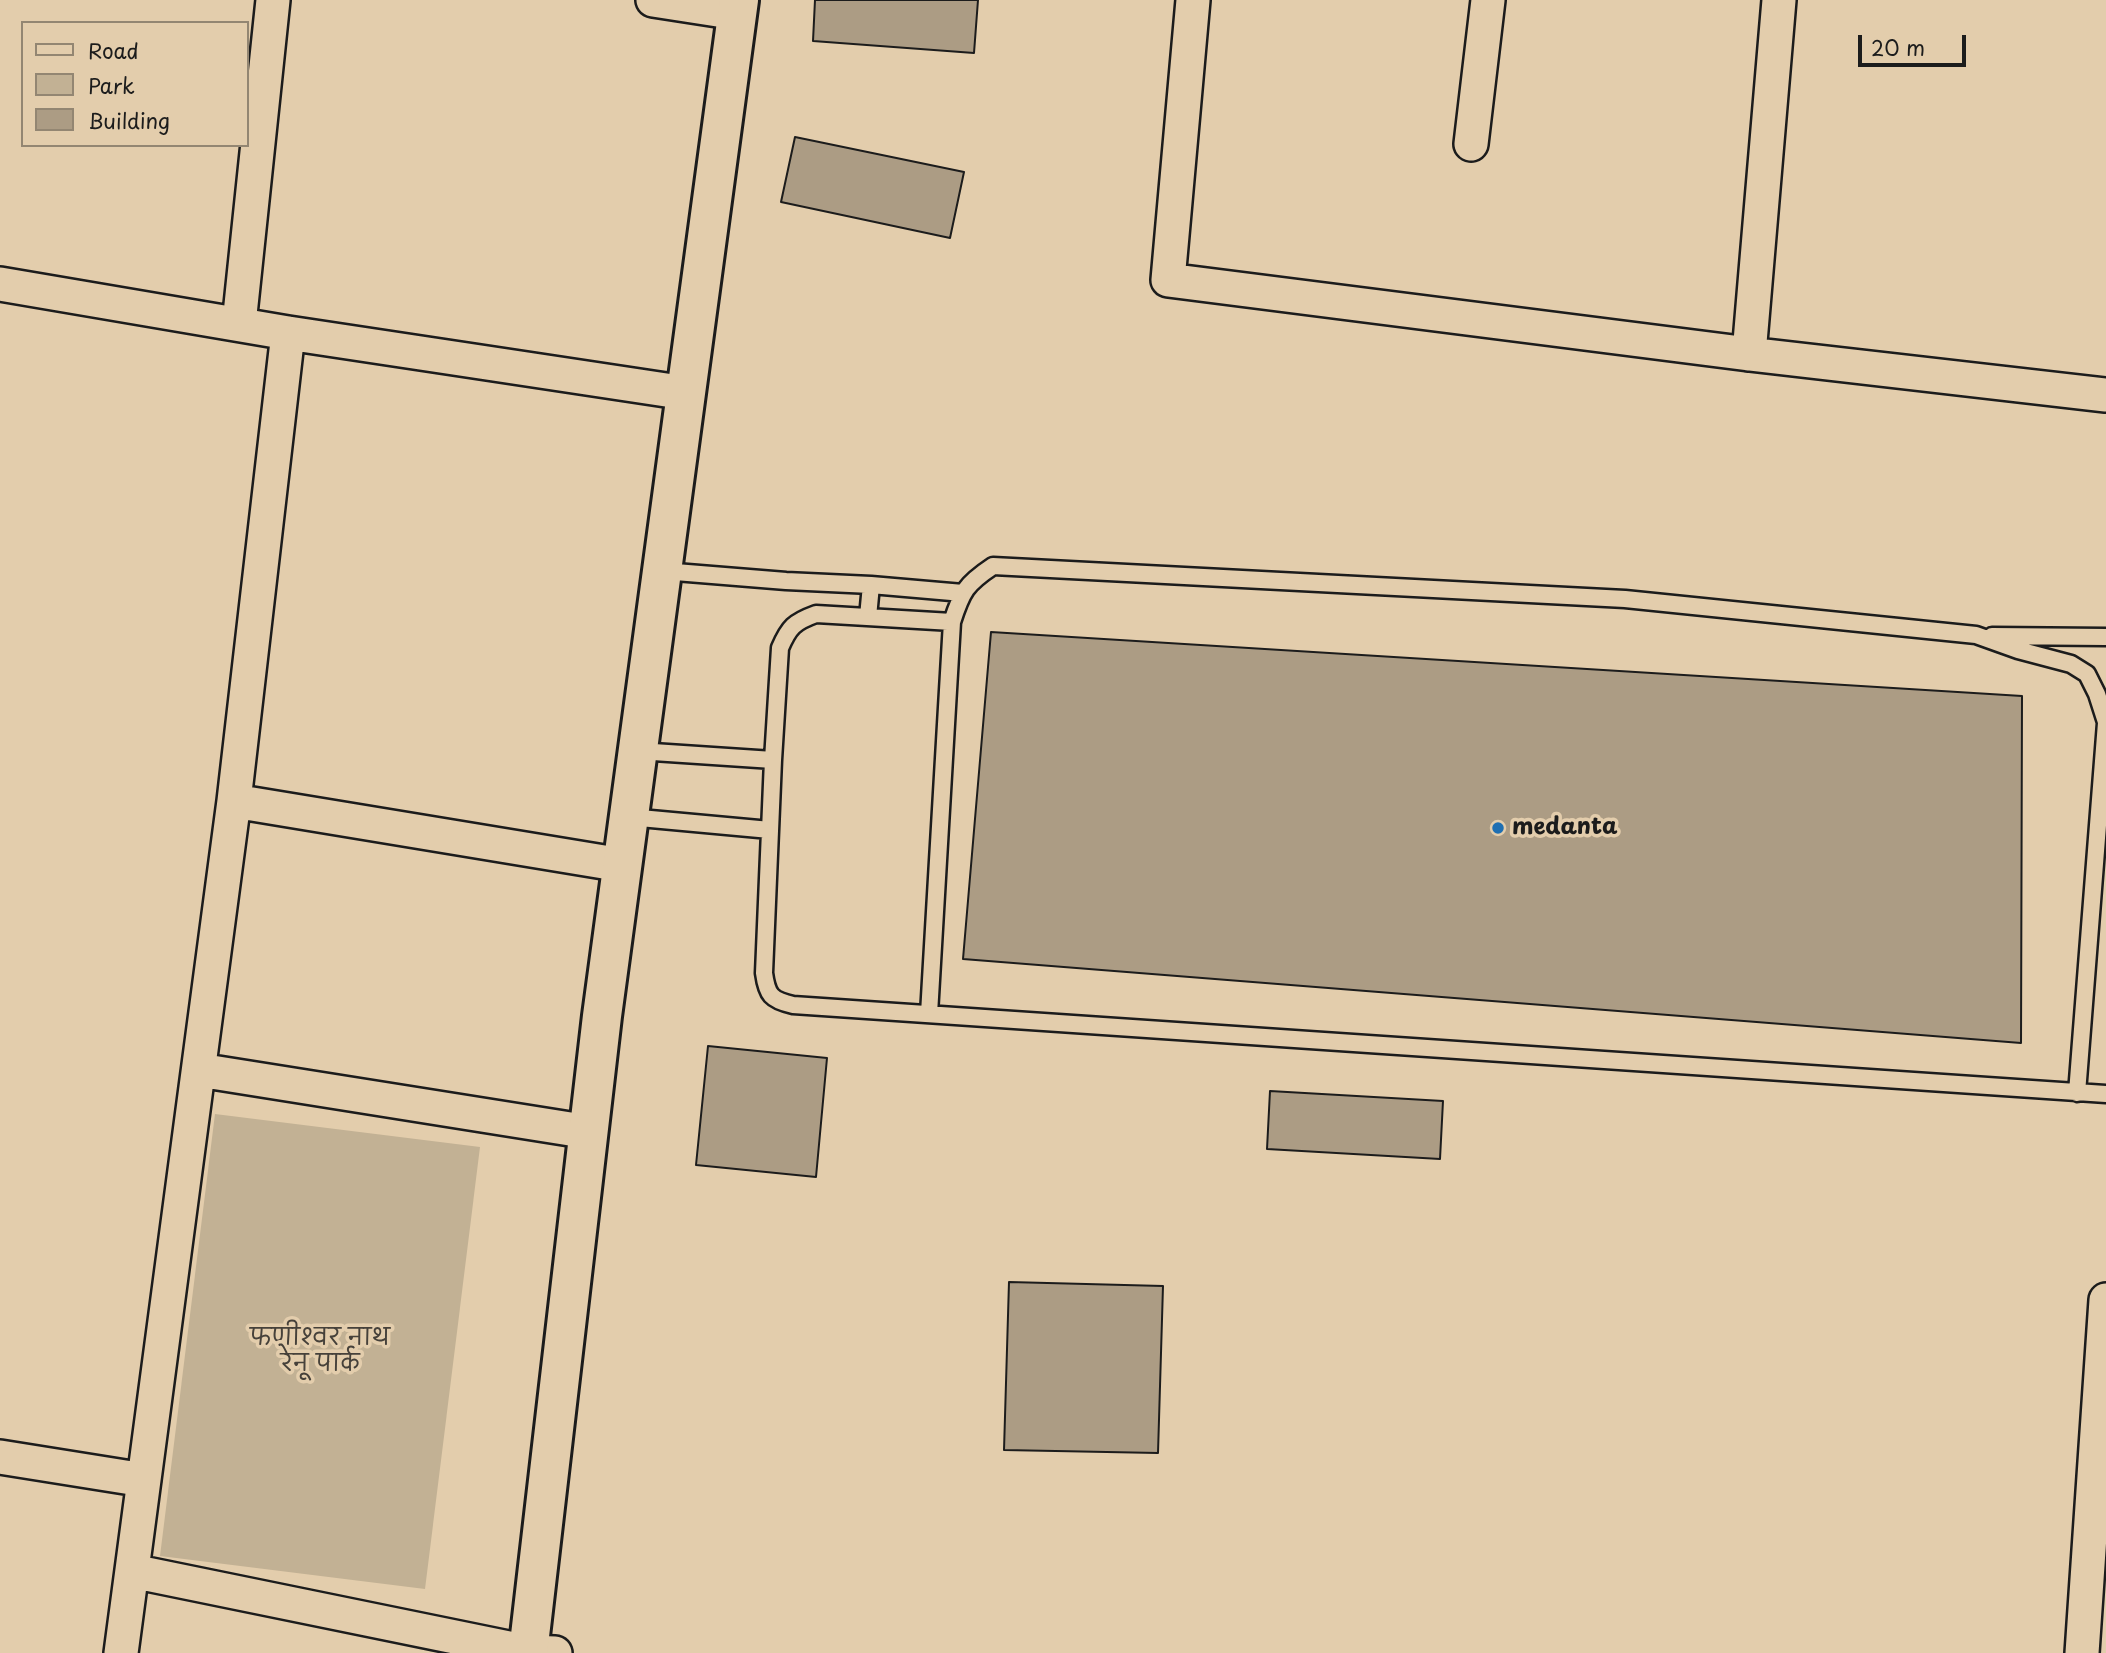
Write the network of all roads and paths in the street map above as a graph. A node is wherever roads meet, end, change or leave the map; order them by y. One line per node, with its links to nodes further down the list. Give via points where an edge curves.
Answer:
1 (273, 0): 9 (street)
2 (653, 0): 6 (street)
3 (1193, 0): 11 (street, via 1168,280)
4 (1488, 0): 7 (street)
5 (1779, 0): 11 (street)
6 (738, 7): 12 (street)
7 (1471, 144)
8 (0, 284): 9 (street)
9 (239, 324): 10 (street)
10 (288, 333): 12 (street); 24 (street)
11 (1749, 354): 13 (street)
12 (686, 393): 14 (street)
13 (2106, 395)
14 (663, 571): 15 (lane); 22 (street)
15 (871, 585): 16 (lane); 17 (lane)
16 (963, 593): 18 (lane); 19 (lane, via 971,581 993,566 1625,598)
17 (867, 617): 18 (lane); 23 (lane, via 816,614 799,620 788,631 780,648)
18 (952, 622): 28 (lane)
19 (1976, 635): 20 (lane); 21 (lane, via 2071,664 2087,674)
20 (2106, 637)
21 (2106, 723): 30 (lane)
22 (638, 751): 23 (lane); 25 (street)
23 (773, 760): 26 (lane)
24 (234, 802): 27 (street); 29 (street)
25 (629, 817): 26 (lane); 27 (street)
26 (770, 830): 28 (lane, via 764,973 771,996 793,1005)
27 (622, 865): 32 (street)
28 (929, 1014): 30 (lane)
29 (199, 1070): 32 (street); 35 (street)
30 (2077, 1093): 31 (lane)
31 (2106, 1094)
32 (589, 1132): 38 (street)
33 (2106, 1300): 39 (street)
34 (0, 1457): 35 (street)
35 (144, 1480): 36 (street)
36 (132, 1571): 37 (street); 38 (street)
37 (121, 1653)
38 (537, 1653)
39 (2082, 1653)

